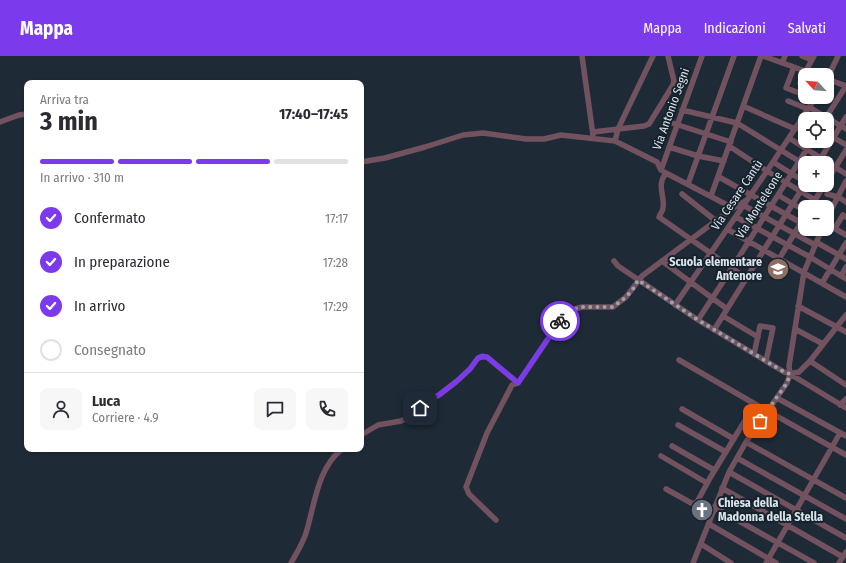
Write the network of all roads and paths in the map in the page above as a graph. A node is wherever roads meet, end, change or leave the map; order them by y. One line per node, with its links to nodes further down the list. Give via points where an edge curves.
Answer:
1 (582, 56): 39 (street)
2 (653, 56): 36 (street)
3 (668, 56): 36 (street, via 673,85 652,120 644,126)
4 (702, 56): 23 (street, Via Antonio Segni)
5 (734, 56): 27 (street)
6 (762, 56): 11 (street); 21 (street)
7 (785, 56): 11 (street)
8 (802, 56): 10 (street)
9 (838, 56): 15 (street)
10 (813, 58): 14 (street)
11 (782, 63): 12 (street)
12 (794, 67): 13 (street); 18 (street, via 786,88)
13 (798, 68)
14 (807, 68)
15 (832, 68)
16 (834, 82): 17 (street)
17 (846, 86): 25 (street)
18 (798, 92)
19 (788, 101): 22 (street)
20 (810, 104): 22 (street, Via Cesare Cantù)
21 (743, 106): 31 (street); 34 (street)
22 (808, 108): 24 (street); 34 (street, Via Cesare Cantù)
23 (682, 110): 27 (street); 33 (street, Via Antonio Segni)
24 (817, 112)
25 (830, 112)
26 (24, 114): 30 (street)
27 (712, 117): 31 (street); 38 (street)
28 (846, 117): 35 (street)
29 (666, 121): 33 (street)
30 (0, 122)
31 (737, 123): 44 (street); 48 (street)
32 (834, 123): 35 (street)
33 (677, 125): 38 (street); 46 (street, Via Antonio Segni)
34 (795, 128): 37 (street); 40 (street, Via Cesare Cantù)
35 (843, 128): 41 (street)
36 (618, 129): 39 (street); 43 (street)
37 (798, 130)
38 (706, 134): 44 (street); 50 (street)
39 (593, 135): 43 (street); 55 (street, via 561,134 544,139 526,139 483,133 463,134 405,153)
40 (789, 138): 47 (street); 48 (street, Via Cesare Cantù)
41 (834, 139)
42 (836, 139): 45 (street)
43 (615, 141): 59 (street, via 657,162)
44 (730, 144): 54 (street); 60 (street)
45 (846, 145)
46 (669, 147): 50 (street); 59 (street, Via Antonio Segni)
47 (807, 149): 51 (street, Via Monteleone); 52 (street)
48 (781, 150): 53 (street); 56 (street, Via Cesare Cantù)
49 (846, 150): 58 (street)
50 (698, 156): 54 (street); 69 (street)
51 (802, 156)
52 (815, 156)
53 (798, 160)
54 (724, 161): 65 (street)
55 (364, 162)
56 (773, 162): 60 (street, Via Cesare Cantù); 63 (street)
57 (798, 163): 63 (street, Via Monteleone)
58 (836, 167): 61 (street); 64 (street)
59 (661, 170): 62 (street)
60 (767, 171): 68 (street); 75 (street, Via Cesare Cantù)
61 (834, 171)
62 (666, 173): 69 (street); 103 (street, via 661,183 663,208 659,217)
63 (791, 174): 66 (street); 68 (street, Via Monteleone)
64 (846, 174)
65 (719, 177): 75 (street); 78 (street)
66 (798, 178)
67 (846, 181): 79 (street)
68 (786, 182): 70 (street); 77 (street, Via Monteleone)
69 (688, 184): 78 (street)
70 (798, 190)
71 (799, 192): 83 (street)
72 (802, 192): 80 (street)
73 (820, 192): 80 (street)
74 (682, 194): 92 (street)
75 (751, 194): 81 (street, Via Cesare Cantù); 85 (street)
76 (828, 194): 79 (street)
77 (778, 195): 83 (street); 85 (street, Via Monteleone)
78 (711, 196): 87 (street)
79 (838, 197): 82 (street); 84 (street)
80 (815, 200)
81 (745, 202): 87 (street); 89 (street, Via Cesare Cantù); 91 (street)
82 (846, 202)
83 (793, 204): 86 (street); 88 (street)
84 (834, 205)
85 (771, 206): 88 (street); 91 (street, Via Monteleone)
86 (798, 207)
87 (733, 208): 92 (street)
88 (786, 214): 93 (street); 94 (street)
89 (736, 216): 95 (street); 97 (street, Via Cesare Cantù)
90 (844, 216): 96 (street)
91 (764, 217): 94 (street); 95 (street, Via Monteleone)
92 (716, 221): 103 (street)
93 (798, 221)
94 (780, 225): 99 (street); 101 (street)
95 (757, 228): 101 (street); 104 (street, Via Monteleone)
96 (835, 228): 100 (street)
97 (727, 229): 104 (street); 109 (street, Via Cesare Cantù)
98 (798, 229): 99 (street)
99 (794, 233): 105 (street); 107 (street)
100 (846, 235)
101 (773, 236): 107 (street); 108 (street)
102 (818, 236): 105 (street)
103 (691, 240): 109 (street); 115 (street)
104 (749, 242): 108 (street); 117 (street, Via Monteleone)
105 (815, 243): 110 (street); 111 (street)
106 (846, 243): 110 (street)
107 (787, 244): 111 (street); 112 (street)
108 (764, 250): 112 (street); 121 (street)
109 (710, 253): 117 (street); 123 (street, Via Cesare Cantù)
110 (839, 255): 113 (street); 118 (street)
111 (810, 257): 118 (street); 119 (street)
112 (779, 259): 119 (street)
113 (846, 259)
114 (614, 261): 122 (street)
115 (662, 261): 122 (street); 123 (street)
116 (846, 267): 120 (street)
117 (732, 268): 121 (street); 126 (street, Via Monteleone)
118 (830, 269): 120 (street); 124 (street)
119 (804, 272): 124 (street); 128 (street)
120 (843, 277)
121 (746, 278): 129 (street)
122 (638, 280): 127 (street); 144 (street, via 626,297 613,307 582,307 567,311)
123 (691, 282): 126 (street); 127 (street, Via Cesare Cantù)
124 (822, 283): 125 (street)
125 (846, 297)
126 (713, 298): 129 (street); 132 (street, Via Monteleone)
127 (675, 305): 132 (street)
128 (798, 306): 133 (street); 134 (street)
129 (727, 309): 131 (street)
130 (846, 315): 133 (street)
131 (723, 316): 135 (street); 137 (street)
132 (698, 320): 135 (street)
133 (838, 327): 136 (street); 138 (street)
134 (795, 328): 138 (street); 143 (street)
135 (714, 330): 139 (street)
136 (846, 332)
137 (758, 337): 139 (street); 141 (street, via 760,326 773,328)
138 (823, 344): 142 (street)
139 (754, 354): 141 (street)
140 (679, 360): 148 (street)
141 (766, 361): 143 (street)
142 (810, 361): 143 (street, via 799,372); 145 (street)
143 (790, 374): 146 (street); 149 (street)
144 (518, 383): 154 (street, via 487,357 482,356 457,381 409,417 402,421 378,425); 178 (street, via 512,385 487,433 466,487 469,494)
145 (846, 385)
146 (777, 398): 152 (street); 155 (street)
147 (846, 399): 149 (street)
148 (755, 404): 152 (street); 157 (street)
149 (840, 405): 150 (street)
150 (846, 408)
151 (682, 409): 157 (street)
152 (767, 411): 158 (street); 160 (street)
153 (678, 425): 162 (street)
154 (364, 433)
155 (840, 433): 156 (street); 160 (street)
156 (846, 436)
157 (734, 439): 162 (street)
158 (746, 442): 165 (street); 168 (street)
159 (672, 446): 166 (street)
160 (832, 448): 163 (street); 168 (street)
161 (339, 452): 186 (street, via 330,461 322,477 306,535)
162 (726, 452): 166 (street)
163 (846, 455)
164 (662, 456): 169 (street)
165 (737, 458): 167 (street); 172 (street)
166 (714, 470): 169 (street)
167 (728, 472): 171 (street); 176 (street)
168 (813, 479): 172 (street); 173 (street)
169 (707, 484): 174 (street)
170 (666, 488): 174 (street, via 693,504)
171 (722, 488): 175 (street); 180 (street)
172 (805, 495): 176 (street); 177 (street)
173 (846, 498)
174 (697, 502): 175 (street)
175 (714, 509): 179 (street); 182 (street)
176 (796, 510): 180 (street); 181 (street)
177 (846, 519)
178 (496, 520)
179 (709, 524): 183 (street); 185 (street)
180 (787, 526): 182 (street); 184 (street)
181 (846, 538)
182 (778, 542): 185 (street); 190 (street)
183 (701, 544): 187 (street); 188 (street)
184 (844, 555): 191 (street)
185 (767, 561): 189 (street)
186 (290, 563)
187 (693, 563)
188 (731, 563)
189 (776, 563)
190 (814, 563)
191 (839, 563)

